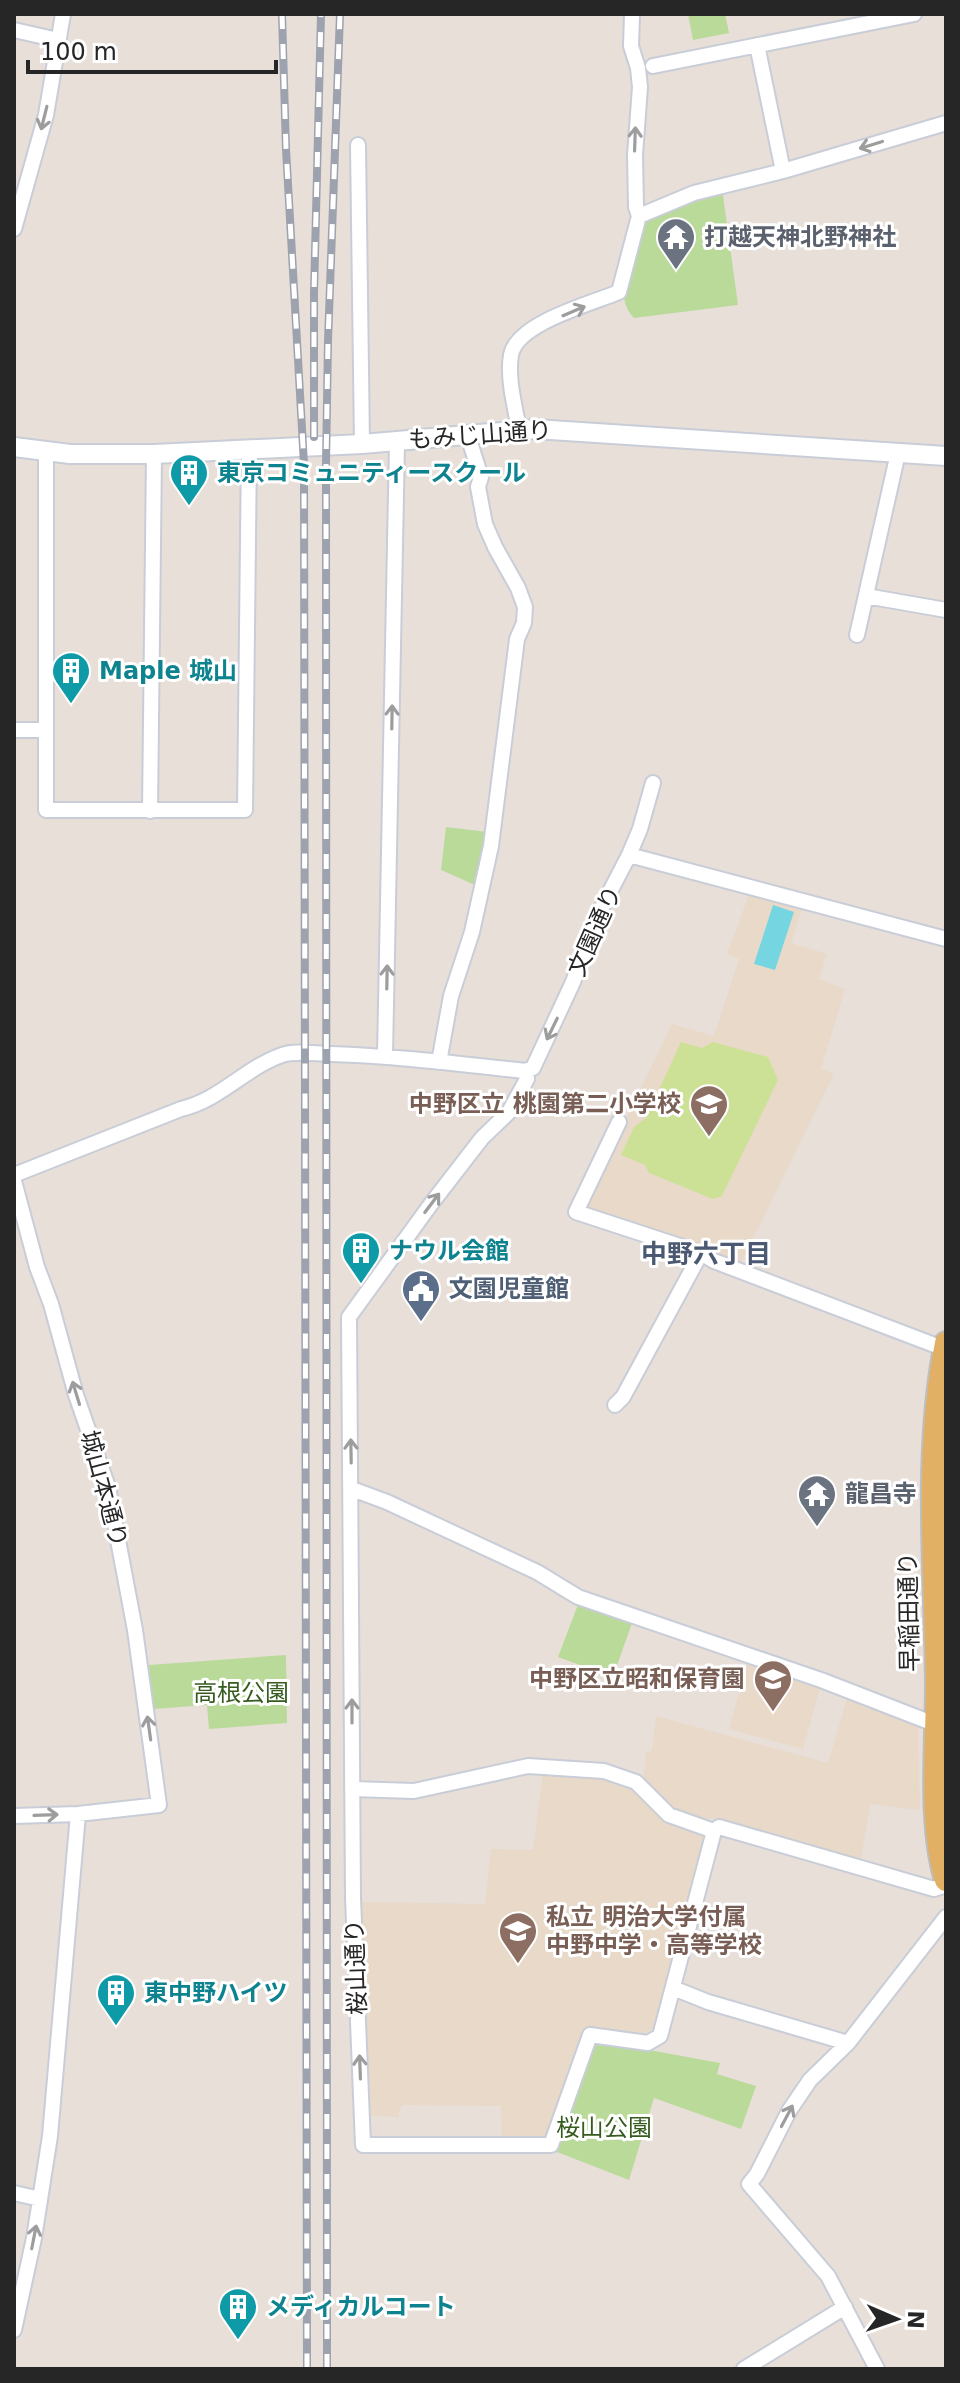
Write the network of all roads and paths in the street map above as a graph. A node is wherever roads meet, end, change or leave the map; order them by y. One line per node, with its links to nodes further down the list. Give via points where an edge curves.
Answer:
1 (63, 14): 5 (street)
2 (632, 14): 11 (street, one-way to 2, via 635,155 640,87 631,46)
3 (914, 14): 6 (street)
4 (14, 30): 5 (street)
5 (58, 40): 12 (street, one-way to 12, via 46,115)
6 (757, 45): 7 (street); 10 (street)
7 (653, 66)
8 (946, 123): 10 (street, one-way to 10)
9 (358, 145): 16 (street)
10 (783, 171): 11 (street, via 694,193)
11 (639, 216): 13 (street, one-way to 11, via 510,367 515,343 529,329 619,292)
12 (14, 229)
13 (519, 429): 14 (street, もみじ山通り); 20 (street, もみじ山通り)
14 (467, 433): 15 (street, もみじ山通り); 33 (street, via 481,477 485,524 525,607 491,846)
15 (397, 442): 16 (street, もみじ山通り); 32 (street, one-way to 15)
16 (362, 444): 18 (street, もみじ山通り)
17 (14, 447): 19 (street, もみじ山通り)
18 (249, 449): 21 (street, もみじ山通り); 29 (street, via 245,810)
19 (46, 452): 21 (street, もみじ山通り); 27 (street)
20 (898, 453): 22 (street, もみじ山通り); 23 (street)
21 (154, 454): 29 (street)
22 (946, 456)
23 (866, 596): 24 (street); 25 (street)
24 (946, 610)
25 (857, 635)
26 (14, 730): 27 (street)
27 (46, 730): 29 (street, via 46,810)
28 (653, 783): 30 (street, 文園通り)
29 (150, 811)
30 (629, 855): 31 (street); 34 (street, 文園通り, one-way to 34, via 585,944 556,1021 533,1068)
31 (946, 939)
32 (385, 1055): 33 (street); 36 (street, via 280,1055 200,1105)
33 (439, 1062): 34 (street)
34 (525, 1071): 40 (street, 文園通り, one-way to 34, via 349,1317 465,1160 509,1112 527,1079)
35 (619, 1122): 37 (street, via 576,1212)
36 (14, 1178): 43 (street, 城山本通り, one-way to 36, via 159,1805 133,1617 108,1487)
37 (701, 1253): 38 (street); 39 (street)
38 (945, 1346): 41 (main road, 早稲田通り, via 934,1462)
39 (615, 1405)
40 (352, 1489): 41 (street, via 525,1566 578,1597); 42 (street, 桜山通り, one-way to 40)
41 (937, 1725): 46 (main road, 早稲田通り)
42 (352, 1789): 45 (street, via 414,1791 528,1766 604,1771 636,1782 669,1815); 49 (street, 桜山通り, one-way to 42, via 660,2036 648,2043 590,2035 551,2145 363,2145)
43 (78, 1814): 44 (street, one-way to 43); 52 (street)
44 (14, 1816)
45 (714, 1831): 47 (street, via 719,1827 934,1889); 49 (street)
46 (942, 1847): 47 (main road, 早稲田通り)
47 (946, 1883)
48 (946, 1917): 50 (street)
49 (673, 1988): 50 (street)
50 (848, 2043): 53 (street, one-way to 50, via 828,2276 749,2184 810,2080)
51 (14, 2193): 52 (street)
52 (40, 2199): 54 (street, one-way to 52)
53 (845, 2307): 55 (street); 56 (street)
54 (14, 2330)
55 (744, 2369)
56 (877, 2369)

